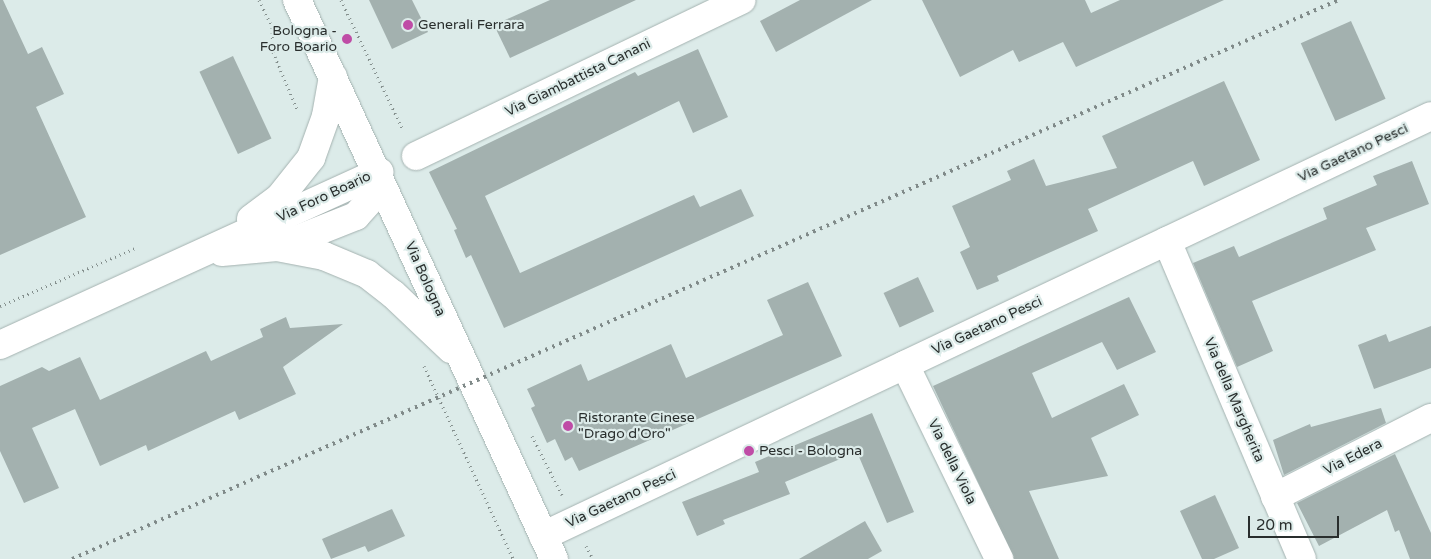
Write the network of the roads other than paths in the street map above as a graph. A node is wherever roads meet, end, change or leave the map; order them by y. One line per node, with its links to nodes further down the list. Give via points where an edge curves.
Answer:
1 (297, 0): 3 (street, Via Bologna)
2 (732, 2): 5 (street, Via Giambattista Canani)
3 (333, 77): 6 (street, Via Bologna); 9 (street, Via Foro Boario, via 326,116 311,158 298,178 264,209)
4 (1431, 116): 7 (street, Via Gaetano Pesci)
5 (416, 156)
6 (379, 172): 8 (street, Via Foro Boario, via 372,198 356,216); 9 (street, Via Foro Boario); 11 (street, Via Bologna)
7 (1167, 241): 12 (street, Via Gaetano Pesci); 14 (street, Via della Margherita)
8 (277, 248): 9 (street, Via Foro Boario); 11 (street, Via Foro Boario, via 324,256 367,274 393,294)
9 (201, 254): 10 (street, Via Foro Boario)
10 (0, 345)
11 (459, 357): 15 (street, Via Bologna)
12 (904, 365): 15 (street, Via Gaetano Pesci, via 575,521); 16 (street, Via della Viola)
13 (1431, 418): 14 (street, Via Edera)
14 (1275, 497): 17 (street, Via della Margherita)
15 (548, 547)
16 (999, 559)
17 (1302, 559)

